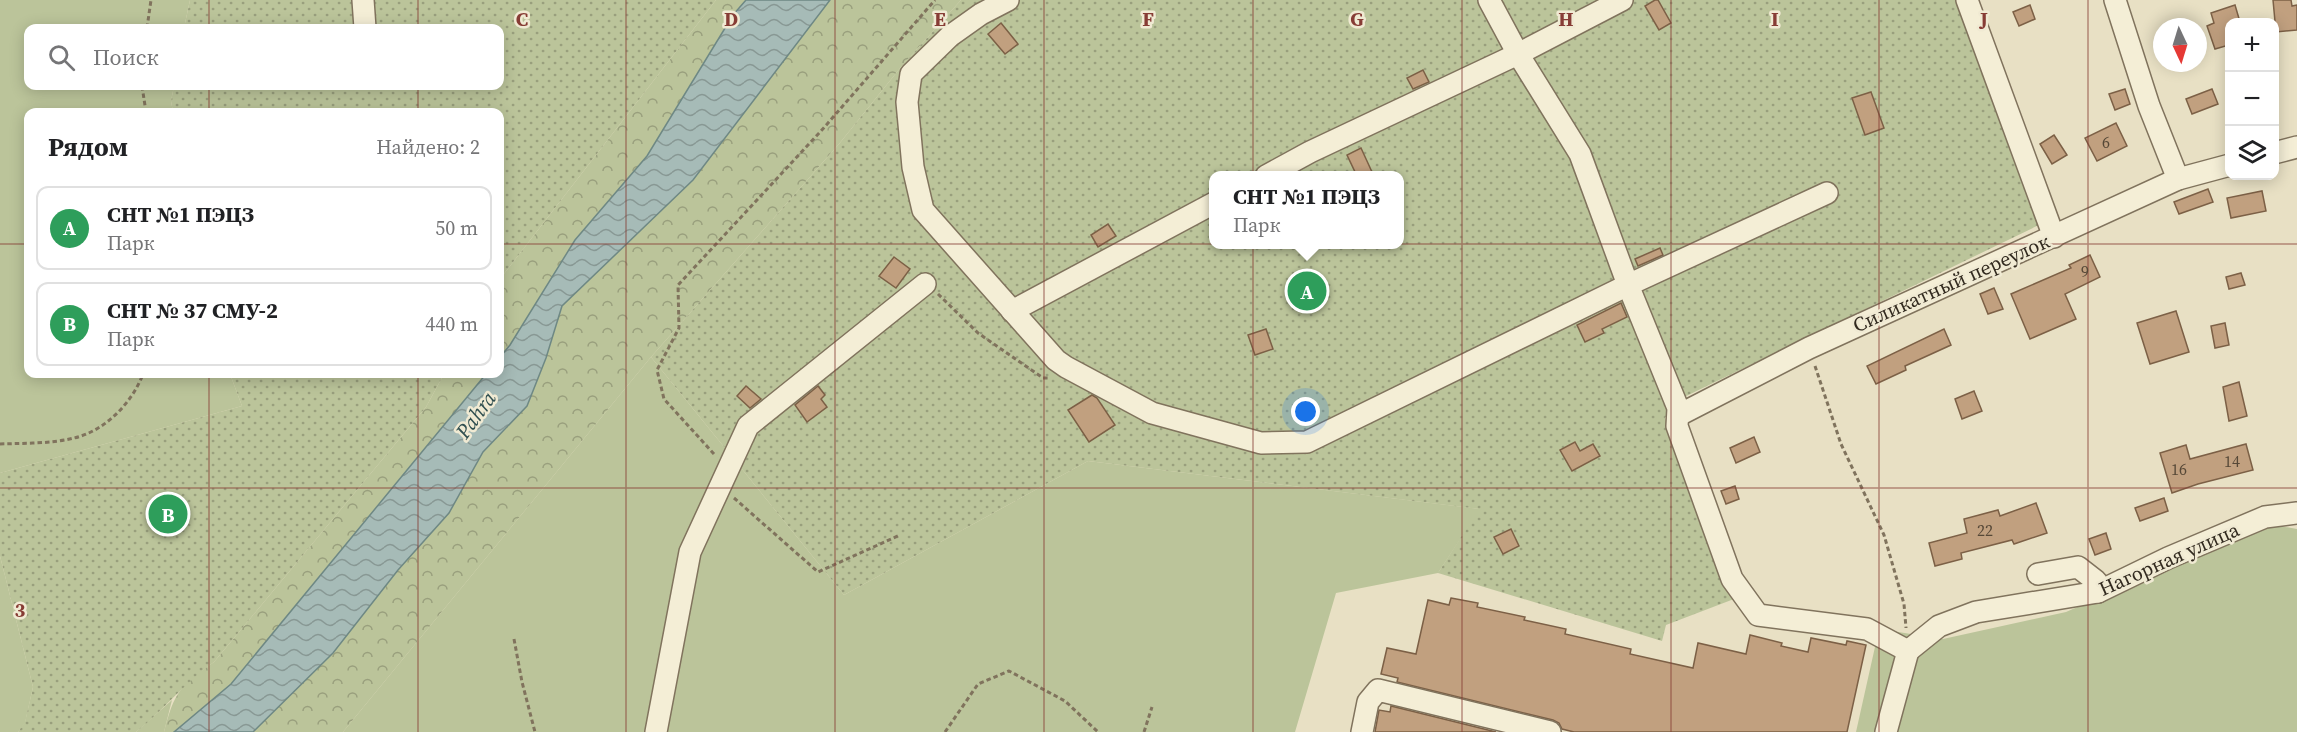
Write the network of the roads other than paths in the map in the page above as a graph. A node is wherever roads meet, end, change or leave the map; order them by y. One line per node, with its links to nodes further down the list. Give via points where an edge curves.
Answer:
1 (363, 0): 7 (street)
2 (1008, 0): 19 (street, via 950,36 911,74 907,102 913,167 923,210)
3 (1489, 0): 8 (street)
4 (1622, 0): 8 (street)
5 (1967, 0): 16 (street)
6 (2115, 0): 13 (street, via 2149,106)
7 (365, 24)
8 (1518, 54): 12 (street); 18 (street, via 1580,154)
9 (2297, 147): 10 (street)
10 (2279, 152)
11 (2225, 166): 13 (street, Силикатный переулок)
12 (1275, 171)
13 (2178, 179): 16 (street, Силикатный переулок)
14 (1827, 193): 18 (street)
15 (1209, 206): 19 (street)
16 (2054, 237): 20 (street, Силикатный переулок, via 1809,348)
17 (925, 284): 25 (street, via 748,426 690,552)
18 (1628, 285): 19 (street, via 1307,442 1262,443 1152,413 1056,360); 20 (street)
19 (1012, 311)
20 (1679, 415): 24 (street, via 1677,426 1732,579 1758,615 1867,629)
21 (2297, 513): 23 (street, Нагорная улица, via 2265,517)
22 (2038, 574): 23 (street, via 2078,567 2096,580)
23 (2098, 592): 24 (street, Нагорная улица, via 1976,612 1939,626)
24 (1908, 651): 28 (street)
25 (656, 732)
26 (1362, 732): 27 (street, via 1368,702 1378,690)
27 (1550, 732)
28 (1886, 732)

